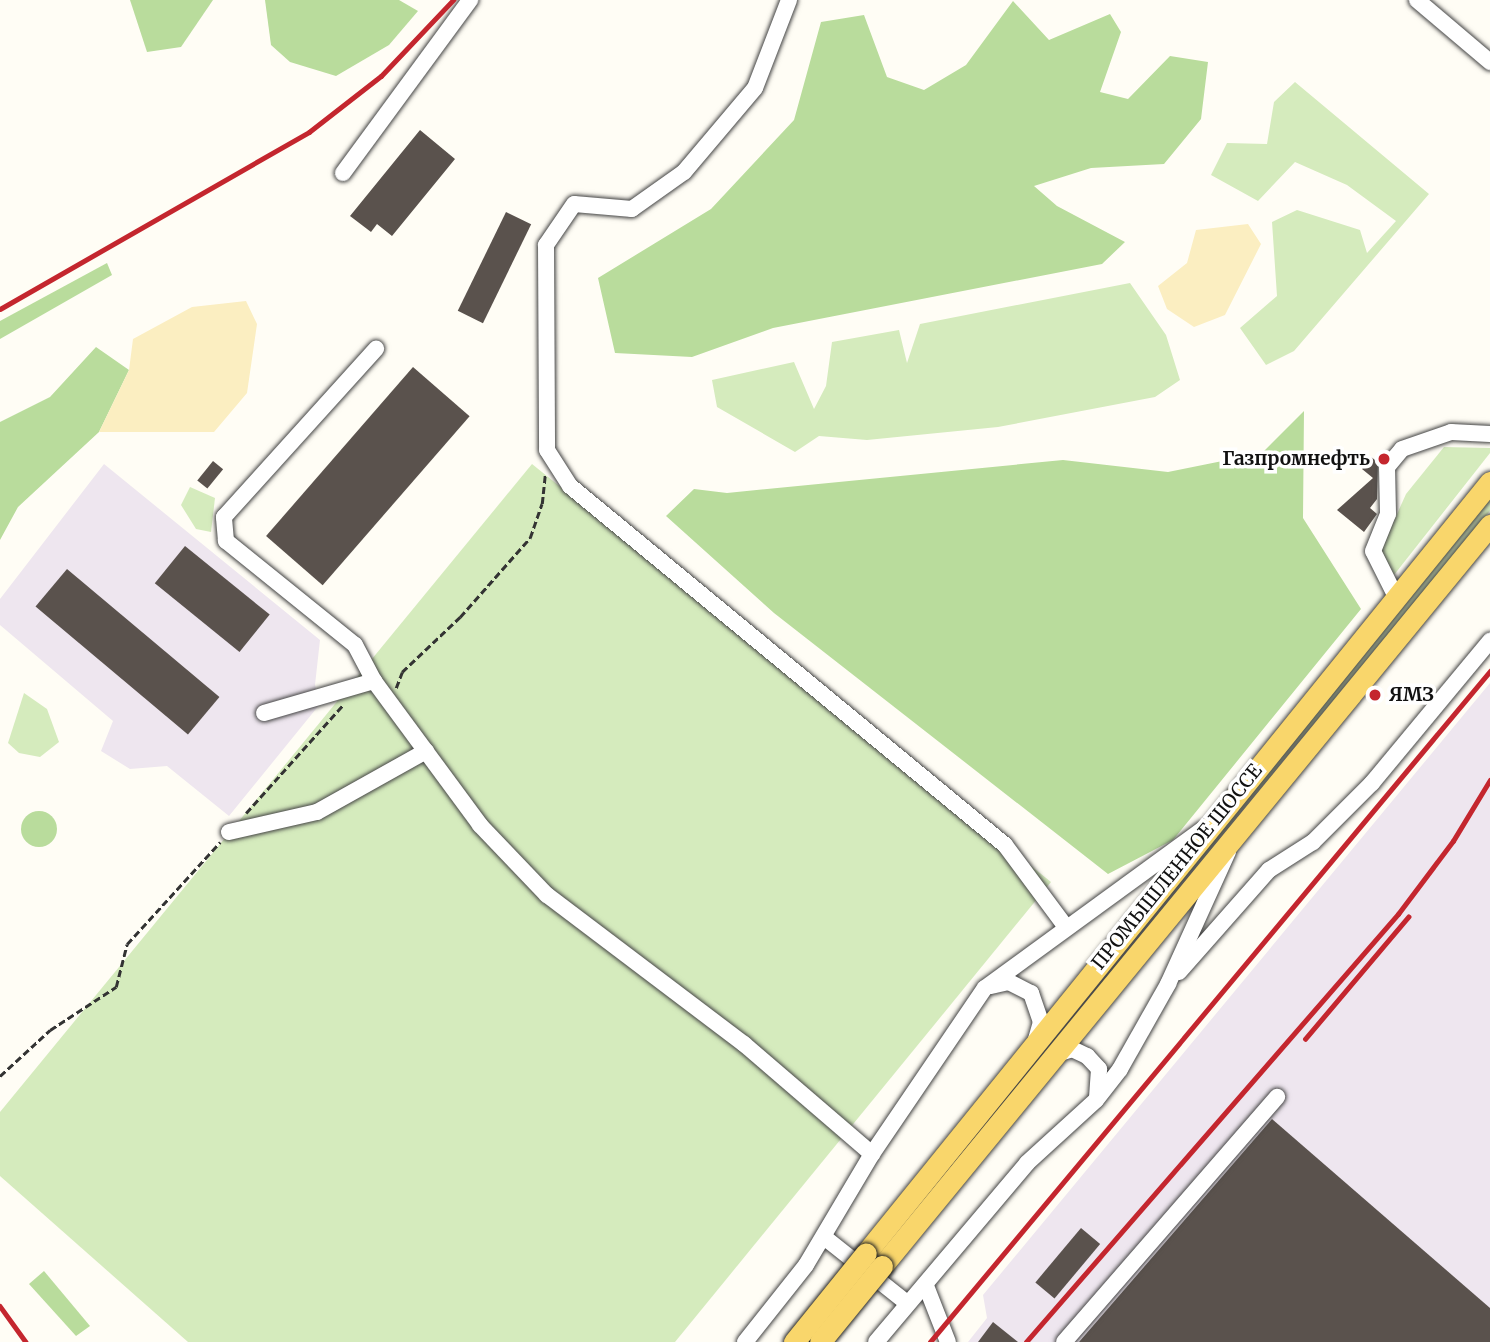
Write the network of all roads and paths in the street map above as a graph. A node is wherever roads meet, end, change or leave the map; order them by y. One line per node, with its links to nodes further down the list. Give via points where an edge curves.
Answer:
1 (470, 0): 5 (street)
2 (789, 0): 8 (street, via 755,88 684,172 632,209 573,204 546,245)
3 (1417, 0): 4 (street)
4 (1490, 62)
5 (343, 173)
6 (376, 349): 13 (street, via 224,517 226,541 355,645)
7 (1490, 434): 11 (street, via 1451,432 1402,449 1387,467 1388,514 1373,551)
8 (547, 450): 14 (path, via 542,504 530,538 460,617 402,672); 20 (street, via 570,486 1005,845)
9 (1490, 482): 11 (main road, ПРОМЫШЛЕННОЕ ШОССЕ)
10 (1490, 525): 19 (main road, ПРОМЫШЛЕННОЕ ШОССЕ)
11 (1396, 597): 17 (main road, ПРОМЫШЛЕННОЕ ШОССЕ)
12 (1490, 641): 21 (street, via 1372,783 1313,842 1269,870)
13 (368, 683): 14 (street); 15 (street); 18 (path)
14 (391, 701): 16 (street)
15 (264, 713)
16 (426, 751): 18 (street, via 317,812); 28 (street, via 480,825 547,895 722,1027)
17 (1211, 824): 20 (street); 23 (main road, ПРОМЫШЛЕННОЕ ШОССЕ)
18 (229, 832): 25 (path, via 127,944 116,987 50,1030)
19 (1233, 840): 21 (street); 24 (main road, ПРОМЫШЛЕННОЕ ШОССЕ)
20 (1066, 927): 22 (street)
21 (1168, 984): 27 (street)
22 (985, 988): 23 (street, via 1009,982 1031,993 1041,1022); 28 (street)
23 (1035, 1042): 30 (main road, ПРОМЫШЛЕННОЕ ШОССЕ)
24 (1054, 1055): 27 (street, via 1072,1049 1087,1056 1099,1069 1102,1084); 30 (main road, ПРОМЫШЛЕННОЕ ШОССЕ)
25 (0, 1076)
26 (1278, 1097): 38 (street)
27 (1096, 1100): 31 (street, via 1027,1163)
28 (872, 1154): 29 (street)
29 (824, 1237): 32 (street); 33 (street)
30 (874, 1260): 34 (main road, bridge); 35 (main road, bridge)
31 (926, 1286): 32 (street); 37 (street)
32 (907, 1303): 36 (street)
33 (745, 1342)
34 (794, 1342)
35 (820, 1342)
36 (876, 1342)
37 (948, 1342)
38 (1064, 1342)

